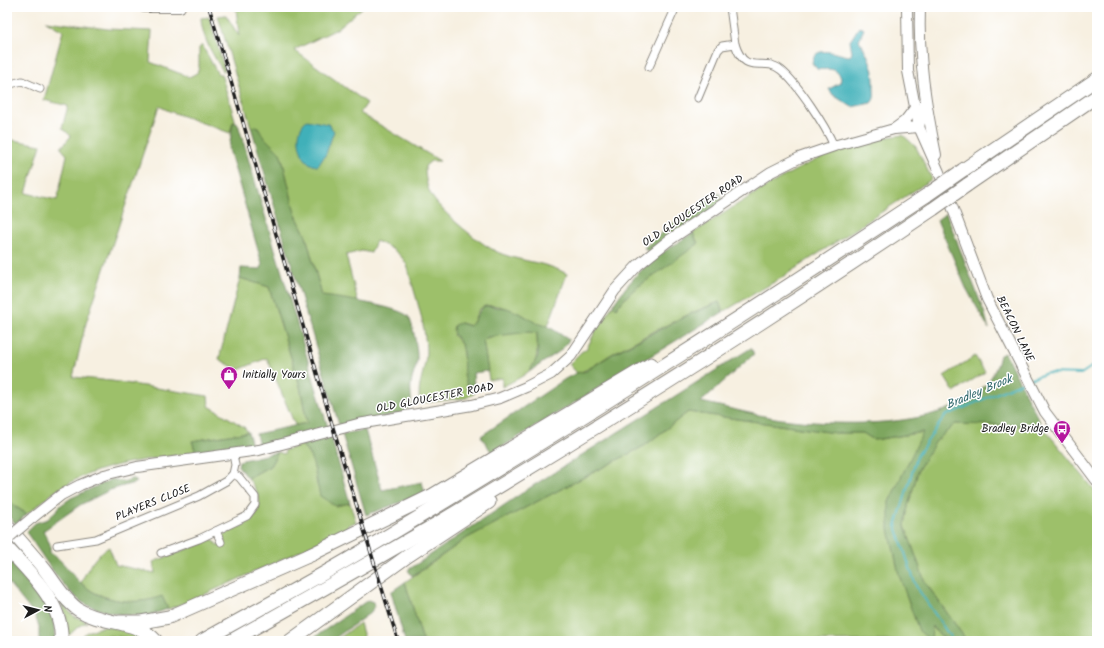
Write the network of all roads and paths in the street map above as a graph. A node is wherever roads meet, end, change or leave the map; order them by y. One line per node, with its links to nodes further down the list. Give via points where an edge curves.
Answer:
1 (144, 7): 2 (main road)
2 (180, 7)
3 (676, 7): 8 (street)
4 (730, 7): 7 (street)
5 (907, 7): 15 (main road, via 908,71)
6 (920, 7): 14 (main road, via 920,55)
7 (735, 44): 13 (street, via 722,46 718,50); 18 (street, via 738,54 749,64 772,66 788,76 816,114)
8 (649, 67)
9 (1097, 78): 21 (highway, bridge)
10 (7, 85): 11 (street, via 22,81)
11 (40, 89)
12 (1097, 96): 20 (highway, bridge)
13 (698, 98)
14 (925, 101): 16 (main road); 19 (main road)
15 (915, 108): 16 (main road); 17 (main road, OLD GLOUCESTER ROAD, via 905,121)
16 (919, 127): 17 (main road, OLD GLOUCESTER ROAD); 19 (main road)
17 (894, 129): 18 (main road, OLD GLOUCESTER ROAD)
18 (834, 146): 22 (main road, OLD GLOUCESTER ROAD, via 799,158 771,172 652,252 615,290 571,356 551,374 526,388 472,405 358,424 283,445)
19 (939, 172): 25 (main road, BEACON LANE, via 987,298 1030,387 1053,424)
20 (858, 259): 38 (highway, via 457,511); 39 (highway, via 823,289 448,528)
21 (801, 278): 23 (highway); 33 (highway, via 758,298 433,495)
22 (233, 454): 24 (street); 28 (main road, OLD GLOUCESTER ROAD, bridge, via 104,475 61,495)
23 (523, 454): 33 (highway, via 476,475 394,518); 37 (highway, via 345,561)
24 (233, 474): 27 (street, via 239,477 252,494 256,501 255,505 244,519); 30 (street, PLAYERS CLOSE, via 200,496 96,539)
25 (1097, 481)
26 (7, 526): 34 (highway, via 78,609 92,616)
27 (216, 531): 29 (street); 32 (street)
28 (7, 539)
29 (221, 542)
30 (57, 545)
31 (7, 548): 35 (highway, via 48,598 60,624)
32 (161, 553)
33 (308, 556): 34 (highway, via 169,617 141,622)
34 (119, 622): 36 (highway, via 143,630)
35 (61, 641)
36 (156, 641)
37 (202, 641)
38 (231, 641)
39 (290, 641)

